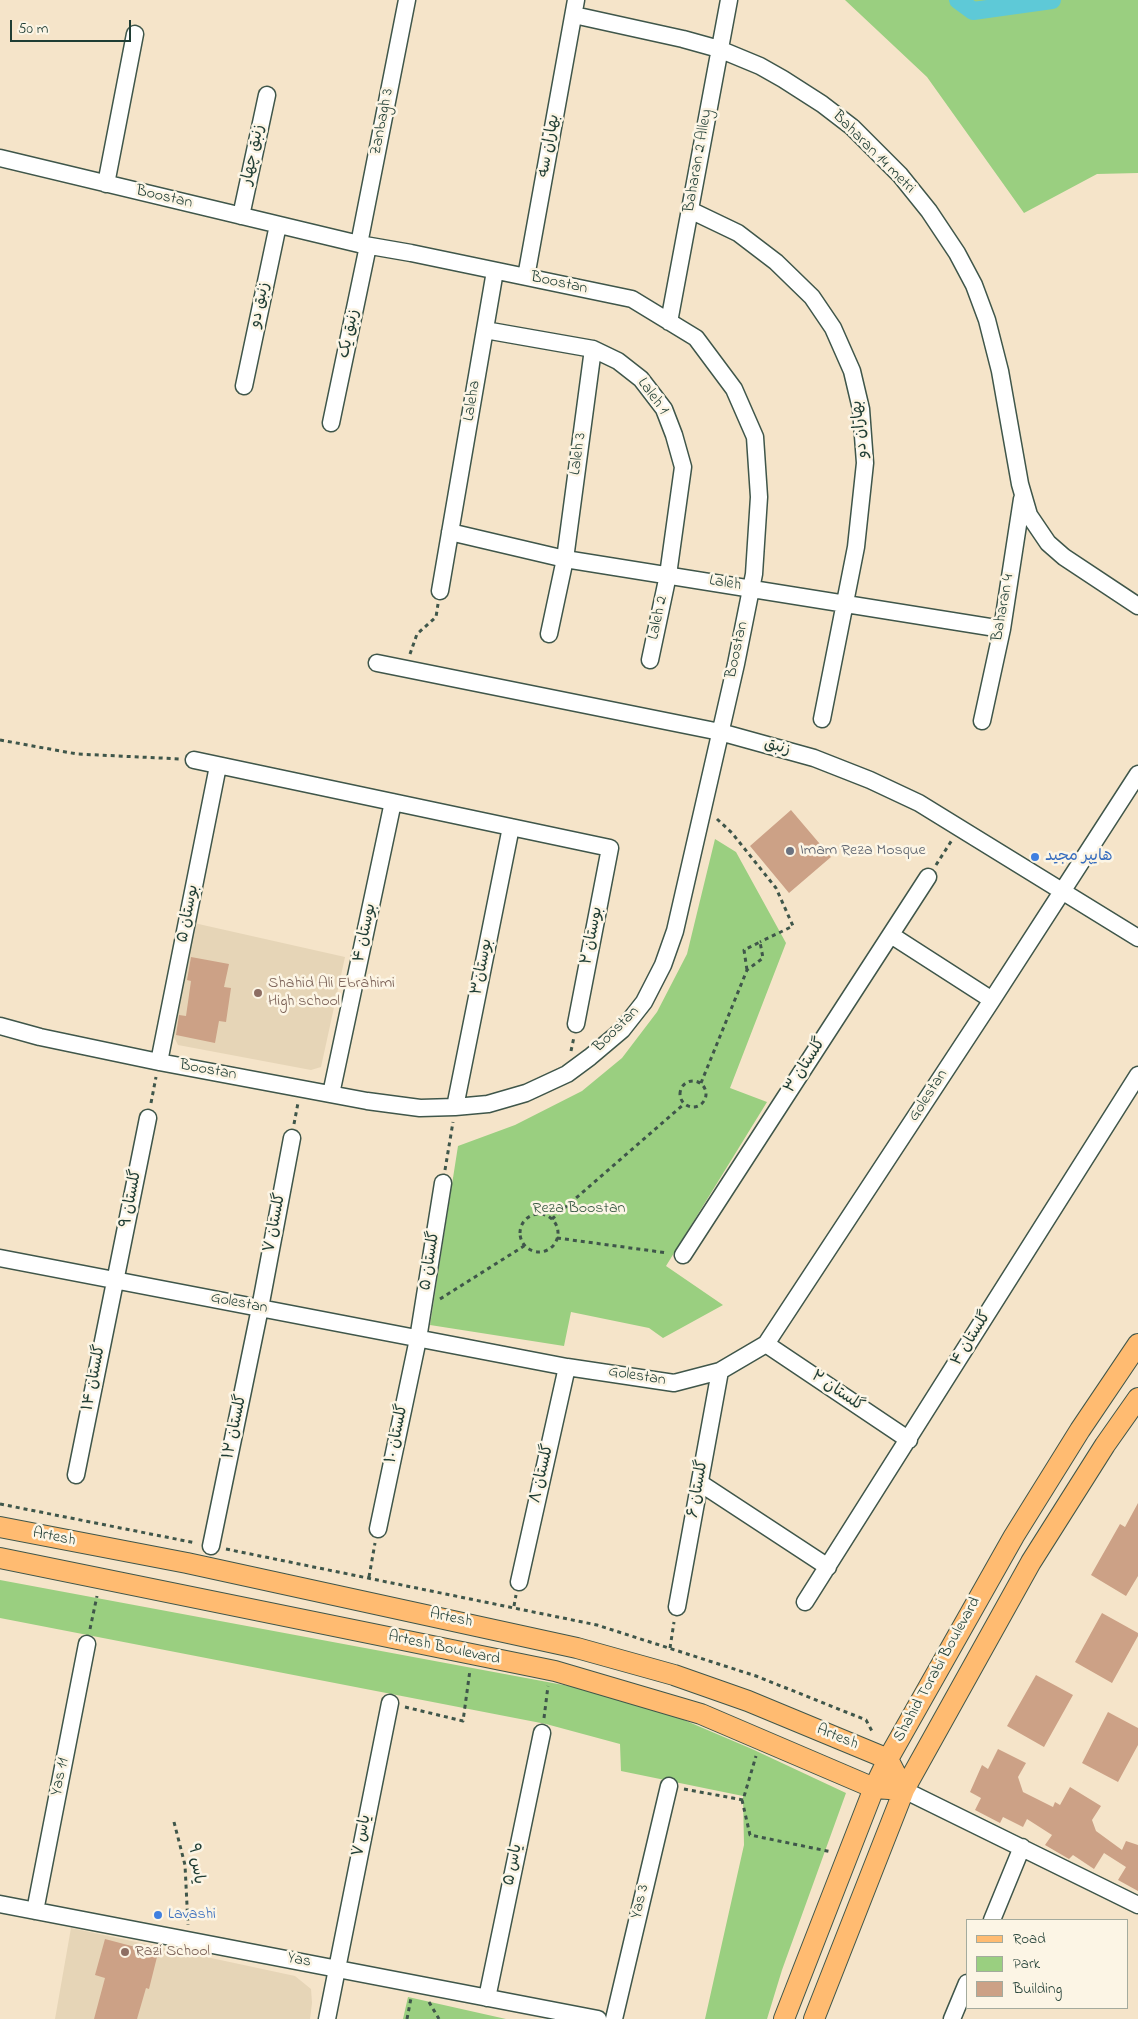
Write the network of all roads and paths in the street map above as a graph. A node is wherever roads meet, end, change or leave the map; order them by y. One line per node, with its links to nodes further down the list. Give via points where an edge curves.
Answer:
1 (407, 0): 12 (street, Zanbagh 3)
2 (729, 0): 5 (street, Baharan 2 Alley)
3 (575, 8): 5 (street, Baharan 14 metri); 14 (street, بهاران سه)
4 (135, 34): 8 (street)
5 (719, 49): 9 (street, Baharan 2 Alley); 20 (street, Baharan 14 metri, via 783,79 852,127 900,175 929,211 957,253 987,320)
6 (267, 95): 10 (street, زنبق چهار)
7 (0, 158): 8 (street, Boostan)
8 (106, 184): 10 (street, Boostan)
9 (690, 210): 15 (street, Baharan 2 Alley); 26 (street, بهاران دو, via 738,233 776,262 812,297 833,328 852,372 861,409 865,463 856,547)
10 (241, 216): 11 (street, Boostan)
11 (278, 225): 12 (street, Boostan); 18 (street, زنبق دو)
12 (364, 245): 13 (street, Boostan); 19 (street, زنبق یک)
13 (495, 271): 14 (street, Boostan); 16 (street, Laleha)
14 (526, 277): 15 (street, Boostan, via 632,299)
15 (669, 322): 24 (street, Boostan, via 696,338 734,388 754,437 759,496)
16 (485, 330): 17 (street, Laleh 1); 21 (street, Laleha)
17 (593, 349): 22 (street, Laleh 3); 23 (street, Laleh 1, via 642,378 664,408 674,435 683,468)
18 (244, 386)
19 (331, 423)
20 (1023, 495): 27 (street, Baharan 14 metri, via 1029,515 1048,543); 28 (street, Baharan 4)
21 (450, 532): 22 (street, Laleh); 25 (street, Laleha)
22 (565, 559): 23 (street, Laleh); 29 (street)
23 (668, 575): 24 (street, Laleh); 30 (street, Laleh 2)
24 (751, 588): 26 (street, Laleh); 35 (street, Boostan)
25 (440, 591): 32 (path, via 436,617 417,634)
26 (845, 604): 28 (street, Laleh); 33 (street, بهاران دو)
27 (1138, 606)
28 (1002, 629): 34 (street, Baharan 4)
29 (549, 634)
30 (650, 660)
31 (376, 663): 32 (street, زنبق)
32 (405, 668): 35 (street, زنبق)
33 (822, 719)
34 (982, 721)
35 (720, 732): 41 (street, Boostan); 43 (street, زنبق, via 814,758 870,780)
36 (0, 740): 37 (path, via 77,754)
37 (194, 760): 38 (street)
38 (218, 766): 40 (street); 53 (street, بوستان ۵)
39 (1138, 774): 45 (street)
40 (393, 802): 42 (street); 57 (street, بوستان ۴)
41 (703, 806): 48 (path, via 732,833 776,888 793,926); 59 (street, Boostan, via 672,939 655,984 622,1030 567,1074 542,1087 488,1104)
42 (511, 827): 51 (street, بوستان ۲, via 610,848); 59 (street, بوستان۳)
43 (960, 827): 44 (path); 45 (street, زنبق)
44 (928, 877): 46 (street, گلستان ۳)
45 (1062, 891): 47 (street, زنبق); 50 (street, Golestan)
46 (891, 935): 50 (street); 66 (street, گلستان ۳)
47 (1138, 938)
48 (760, 942): 49 (path, via 763,958); 49 (path, via 744,950)
49 (747, 970): 55 (path)
50 (992, 1000): 72 (street, Golestan)
51 (576, 1024)
52 (0, 1026): 53 (street, Boostan)
53 (159, 1062): 56 (street, Boostan); 60 (path)
54 (1138, 1076): 77 (street, گلستان ۴)
55 (701, 1082): 58 (path, via 688,1081 681,1088); 58 (path, via 706,1090 704,1102 697,1107)
56 (301, 1088): 57 (street, Boostan); 61 (path)
57 (331, 1094): 59 (street, Boostan, via 420,1108)
58 (684, 1104): 63 (path)
59 (455, 1107): 62 (path)
60 (148, 1118): 68 (street, گلستان ۹)
61 (292, 1138): 69 (street, گلستان ۷)
62 (443, 1183): 70 (street, گلستان ۵)
63 (552, 1219): 64 (path, via 556,1224); 65 (path, via 540,1214 527,1217 519,1235)
64 (557, 1238): 65 (path, via 551,1248 540,1252); 66 (path)
65 (524, 1246): 70 (path)
66 (683, 1255)
67 (0, 1258): 68 (street, Golestan)
68 (115, 1280): 69 (street, Golestan); 78 (street, گلستان ۱۴)
69 (260, 1308): 71 (street, Golestan); 82 (street, گلستان ۱۲)
70 (423, 1310): 71 (street, گلستان ۵)
71 (418, 1339): 74 (street, Golestan); 81 (street, گلستان ۱۰)
72 (766, 1344): 75 (street, Golestan); 77 (street, گلستان ۲)
73 (1138, 1344): 99 (main road, Shahid Torabi Boulevard, via 1014,1536)
74 (567, 1367): 75 (street, Golestan, via 674,1383); 88 (street, گلستان ۸)
75 (720, 1371): 79 (street, گلستان ۶)
76 (1138, 1398): 102 (main road, Shahid Torabi Boulevard, via 1030,1562)
77 (909, 1440): 84 (street, گلستان ۴)
78 (76, 1475)
79 (700, 1483): 84 (street); 91 (street, گلستان ۶)
80 (0, 1527): 85 (main road, Artesh)
81 (378, 1529): 86 (path)
82 (211, 1546)
83 (0, 1558): 87 (main road, Artesh Boulevard)
84 (828, 1567): 90 (street, گلستان ۴)
85 (210, 1568): 89 (main road); 99 (main road, Artesh, via 577,1648 748,1701)
86 (369, 1577)
87 (100, 1578): 89 (main road, Artesh Boulevard); 92 (path)
88 (519, 1582)
89 (204, 1599): 94 (main road, Artesh Boulevard)
90 (805, 1602)
91 (677, 1607): 93 (path)
92 (87, 1644): 109 (street, Yas 11)
93 (670, 1648)
94 (472, 1654): 95 (main road, Artesh Boulevard); 96 (path, via 463,1721)
95 (550, 1670): 97 (path); 98 (main road, Artesh Boulevard, via 701,1714)
96 (390, 1703): 112 (street, یاس ۷)
97 (542, 1733): 115 (street, یاس ۵)
98 (762, 1739): 101 (main road, Artesh Boulevard); 103 (path)
99 (888, 1758): 101 (main road, Shahid Torabi Boulevard); 102 (main road)
100 (669, 1786): 103 (path); 119 (street, Yas 3)
101 (874, 1788): 102 (main road, Artesh Boulevard); 106 (main road, Shahid Torabi Boulevard)
102 (904, 1790): 105 (street); 121 (main road, Shahid Torabi Boulevard)
103 (742, 1800): 106 (path, via 750,1835)
104 (174, 1822): 111 (path, یاس ۹, via 185,1865)
105 (1022, 1847): 108 (street); 110 (street)
106 (847, 1855): 120 (main road, Shahid Torabi Boulevard)
107 (0, 1904): 109 (street, Yas)
108 (1138, 1905)
109 (35, 1911): 111 (street, Yas)
110 (992, 1919)
111 (189, 1940): 112 (street, Yas)
112 (336, 1969): 113 (street, Yas); 116 (street, یاس ۷)
113 (414, 1984): 115 (street, Yas); 117 (path)
114 (966, 1985): 122 (street)
115 (487, 1998): 118 (street, Yas)
116 (327, 2019)
117 (407, 2019)
118 (598, 2019)
119 (614, 2019)
120 (784, 2019)
121 (814, 2019)
122 (952, 2019)

